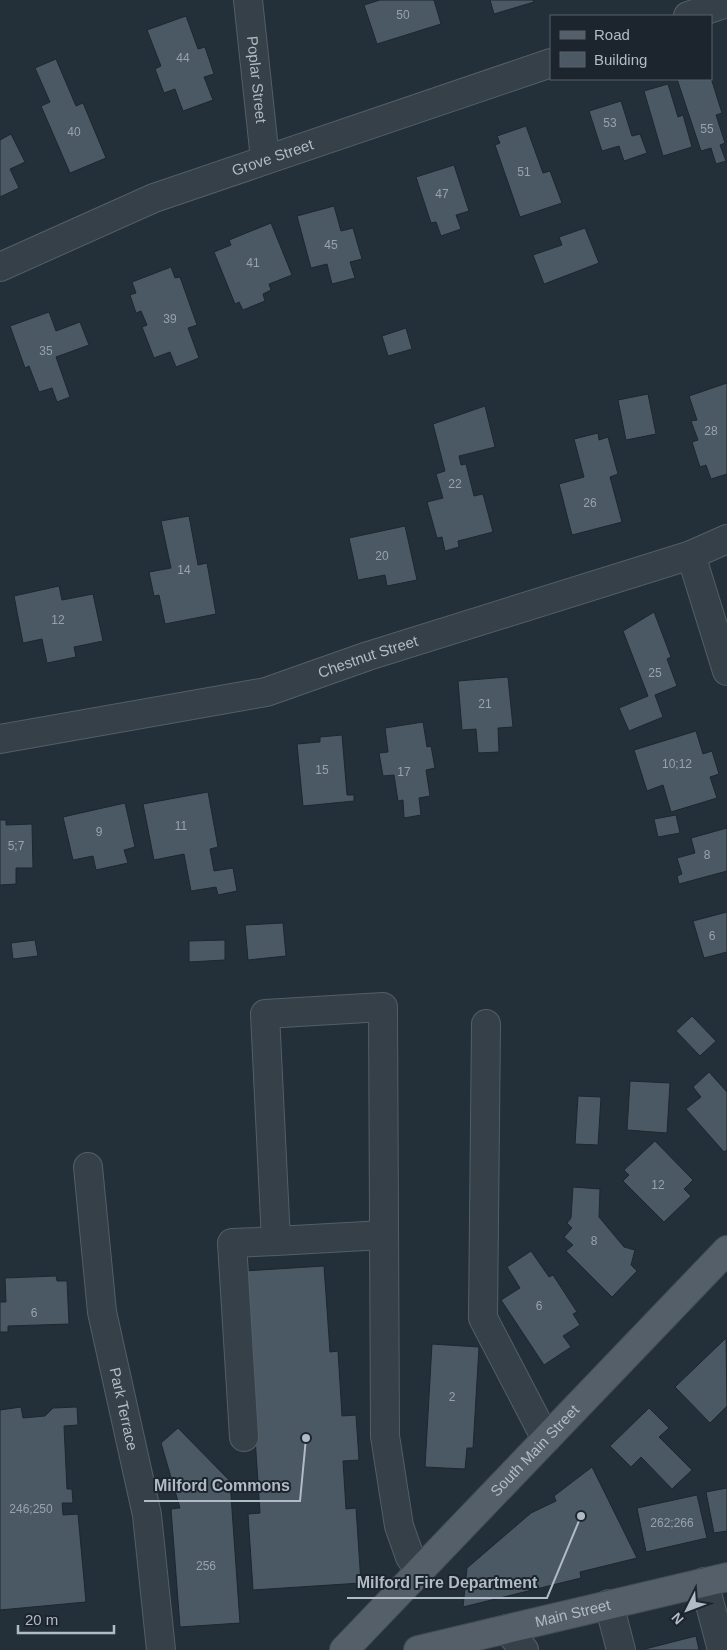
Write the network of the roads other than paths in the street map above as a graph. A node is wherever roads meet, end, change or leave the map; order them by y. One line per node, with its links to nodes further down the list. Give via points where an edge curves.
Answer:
1 (248, 0): 5 (street, Poplar Street)
2 (727, 3): 3 (street)
3 (691, 15)
4 (550, 63): 5 (street, Grove Street)
5 (265, 159): 6 (street, Grove Street, via 154,198)
6 (0, 266)
7 (727, 539): 8 (street, Chestnut Street)
8 (691, 555): 9 (street); 10 (street, Chestnut Street, via 368,656 266,692)
9 (727, 671)
10 (0, 738)
11 (486, 1024): 17 (street, via 483,1318)
12 (88, 1167): 22 (street, Park Terrace, via 102,1312 147,1515)
13 (383, 1235): 14 (street); 14 (street, via 383,1007 265,1014); 18 (street, via 385,1436 399,1526 410,1557)
14 (276, 1240): 16 (street, via 232,1243)
15 (727, 1250): 17 (main road, South Main Street)
16 (244, 1437)
17 (546, 1439): 18 (main road, South Main Street)
18 (420, 1571): 23 (main road, South Main Street)
19 (716, 1579): 20 (main road, Main Street); 27 (street)
20 (609, 1604): 21 (main road, Main Street); 26 (street)
21 (507, 1629): 24 (main road, Main Street); 25 (street)
22 (161, 1650)
23 (344, 1650)
24 (418, 1650)
25 (524, 1650)
26 (621, 1650)
27 (722, 1650)

